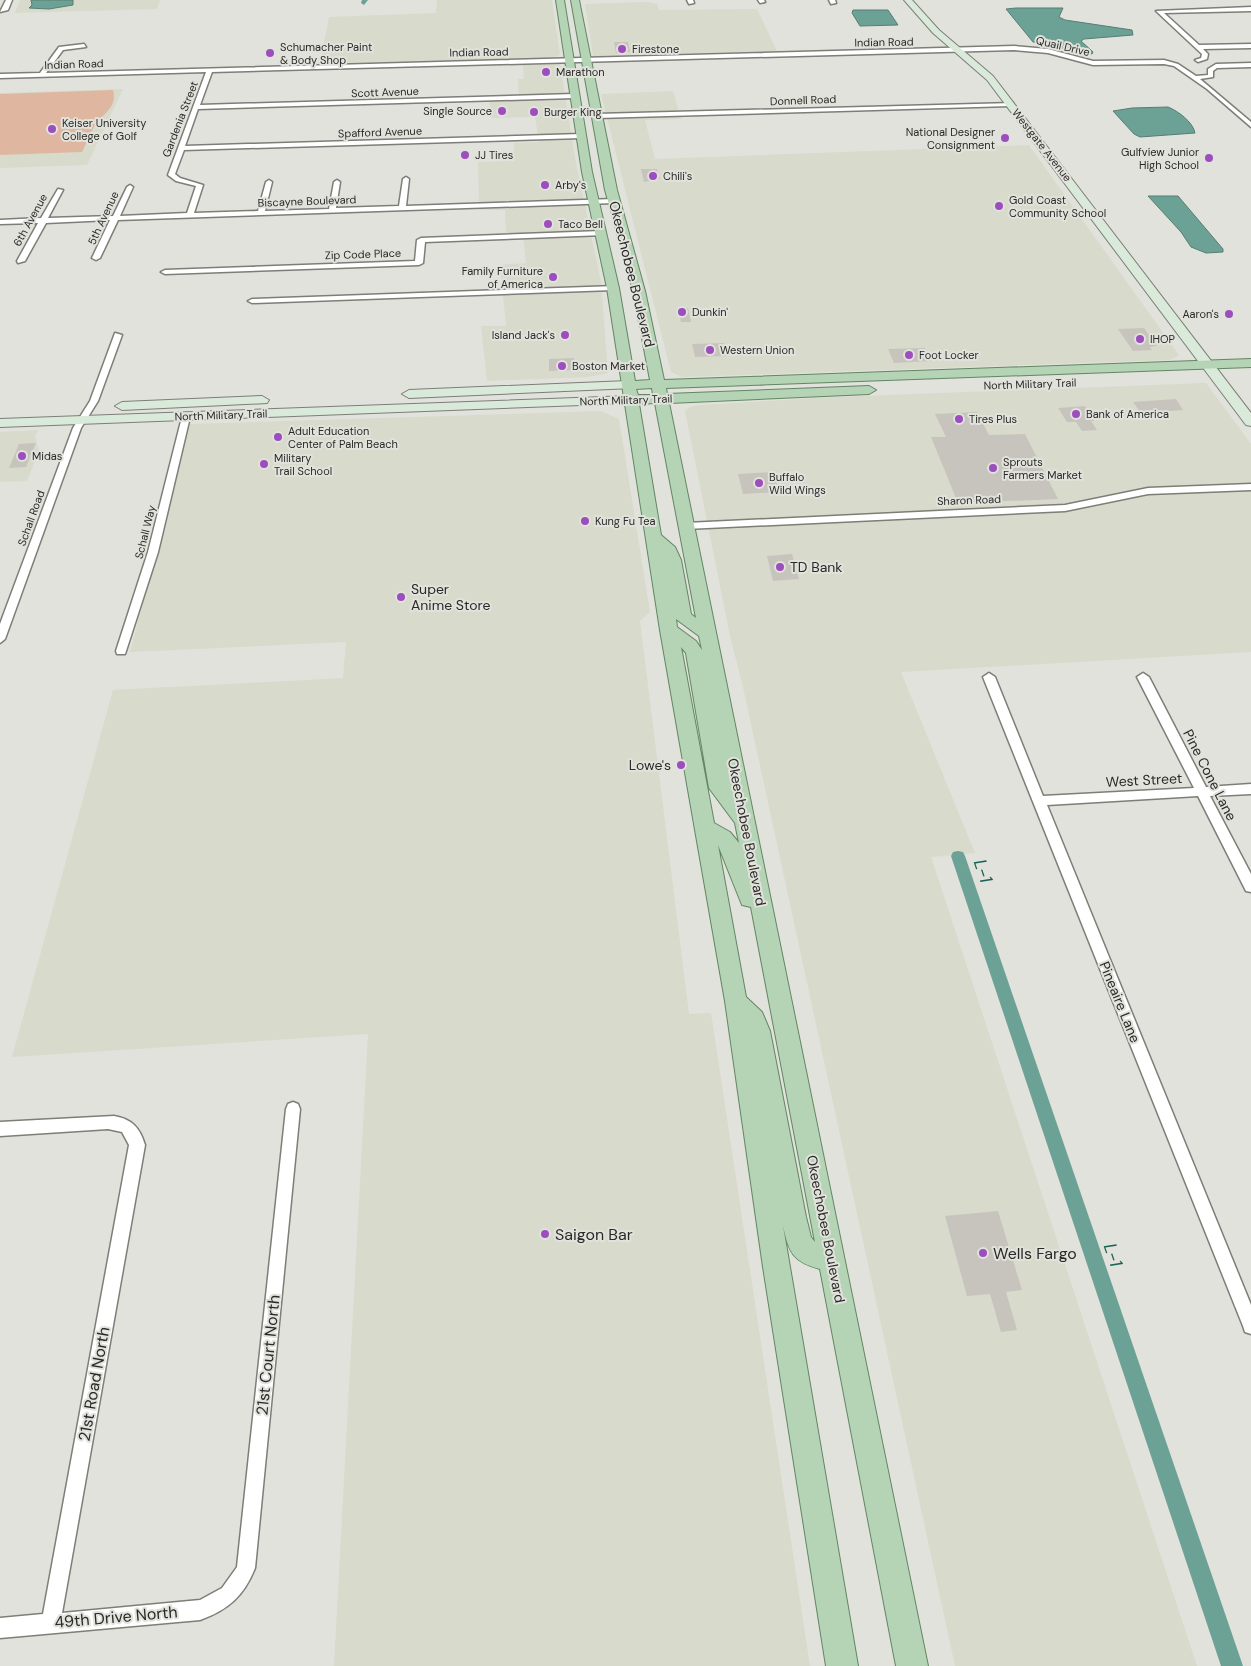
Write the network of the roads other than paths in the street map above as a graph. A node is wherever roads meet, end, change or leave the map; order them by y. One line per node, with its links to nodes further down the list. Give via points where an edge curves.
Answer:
1 (9, 0): 7 (street, via 5,10)
2 (560, 0): 14 (main road, Okeechobee Boulevard)
3 (566, 0): 8 (main road, via 570,11)
4 (575, 0): 8 (main road, Okeechobee Boulevard)
5 (908, 0): 12 (street, Westgate Avenue, via 920,17)
6 (1251, 9): 11 (street, via 1159,11)
7 (0, 10)
8 (577, 15): 13 (main road, Okeechobee Boulevard)
9 (84, 46): 18 (street, via 61,48)
10 (1251, 46): 11 (street)
11 (1198, 47): 15 (street, via 1206,56)
12 (958, 50): 13 (street, Indian Road); 20 (street, Quail Drive, via 1032,49 1093,63 1164,62 1180,66); 22 (street, Westgate Avenue, via 990,78)
13 (586, 59): 14 (street, Indian Road); 24 (main road, Okeechobee Boulevard)
14 (569, 60): 17 (street, Indian Road); 21 (main road, Okeechobee Boulevard)
15 (1198, 60)
16 (1251, 65): 20 (street, via 1216,66 1210,70 1211,76)
17 (210, 69): 18 (street, Indian Road); 23 (street, Gardenia Street)
18 (42, 75): 19 (street, Indian Road)
19 (0, 76)
20 (1195, 78): 25 (street)
21 (574, 96): 23 (street, Scott Avenue); 26 (main road, Okeechobee Boulevard)
22 (1011, 104): 24 (street, Donnell Road); 50 (street, Westgate Avenue)
23 (195, 107): 27 (street, Gardenia Street)
24 (597, 116): 33 (main road, Okeechobee Boulevard)
25 (1251, 125)
26 (581, 136): 27 (street, Spafford Avenue); 34 (main road, Okeechobee Boulevard)
27 (180, 148): 38 (street, Gardenia Street, via 171,175 200,186)
28 (406, 179): 35 (street)
29 (269, 182): 37 (street)
30 (337, 182): 36 (street)
31 (130, 187): 39 (street, 5th Avenue)
32 (60, 190): 40 (street, 6th Avenue)
33 (614, 200): 34 (street, Biscayne Boulevard); 54 (main road, Okeechobee Boulevard, via 639,290)
34 (593, 202): 35 (street, Biscayne Boulevard); 42 (main road, Okeechobee Boulevard)
35 (402, 209): 36 (street, Biscayne Boulevard)
36 (332, 211): 37 (street, Biscayne Boulevard)
37 (261, 214): 38 (street, Biscayne Boulevard)
38 (190, 216): 39 (street, Biscayne Boulevard)
39 (114, 218): 40 (street, Biscayne Boulevard); 43 (street, 5th Avenue)
40 (42, 220): 41 (street, Biscayne Boulevard); 44 (street, 6th Avenue)
41 (0, 222)
42 (601, 233): 45 (street, Zip Code Place, via 421,240 419,263); 46 (main road, Okeechobee Boulevard)
43 (96, 258)
44 (21, 261)
45 (165, 272)
46 (613, 288): 47 (street); 56 (main road, Okeechobee Boulevard)
47 (252, 301)
48 (118, 335): 61 (street, Schall Road)
49 (1251, 363): 50 (main road, North Military Trail)
50 (1207, 365): 51 (main road, North Military Trail); 53 (street, Westgate Avenue)
51 (1007, 372): 54 (main road, North Military Trail); 55 (main road, via 996,379 912,384)
52 (1251, 375): 53 (main road, North Military Trail)
53 (1216, 376): 55 (main road, North Military Trail); 66 (street, Westgate Avenue)
54 (658, 384): 56 (main road, North Military Trail); 59 (main road, Okeechobee Boulevard)
55 (888, 390): 59 (main road, North Military Trail)
56 (629, 392): 57 (street, North Military Trail); 59 (main road, North Military Trail); 62 (street, North Military Trail); 69 (main road, Okeechobee Boulevard)
57 (395, 395)
58 (380, 396): 60 (main road, North Military Trail)
59 (661, 399): 68 (main road, Okeechobee Boulevard)
60 (252, 401): 61 (street, North Military Trail); 62 (street)
61 (90, 407): 64 (street, Schall Road); 65 (street, North Military Trail)
62 (224, 415): 63 (street, North Military Trail)
63 (186, 417): 64 (street, North Military Trail); 73 (street, Schall Way, via 153,552)
64 (82, 420): 65 (street, North Military Trail); 72 (street, Schall Road)
65 (0, 421)
66 (1251, 422)
67 (1251, 487): 68 (street, Sharon Road, via 1148,491 1065,508)
68 (686, 526): 71 (main road, Okeechobee Boulevard)
69 (654, 537): 70 (main road, Okeechobee Boulevard); 71 (main road, via 669,551 673,560 683,616)
70 (669, 630): 79 (main road, via 690,645 695,653 719,788); 80 (main road, Okeechobee Boulevard)
71 (708, 634): 79 (main road, Okeechobee Boulevard)
72 (0, 639)
73 (121, 651)
74 (990, 677): 78 (street, Pineaire Lane)
75 (1143, 677): 77 (street, Pine Cone Lane)
76 (1251, 789): 77 (street, West Street)
77 (1202, 792): 78 (street, West Street); 81 (street, Pine Cone Lane)
78 (1039, 801): 87 (street, Pineaire Lane)
79 (745, 822): 82 (main road, Okeechobee Boulevard)
80 (705, 827): 82 (main road, via 723,837 732,850); 83 (main road, Okeechobee Boulevard)
81 (1251, 887)
82 (776, 979): 86 (main road, Okeechobee Boulevard)
83 (736, 1001): 86 (main road, via 754,1019 759,1030 801,1247 811,1256); 91 (main road, Okeechobee Boulevard)
84 (293, 1109): 88 (street, 21st Court North, via 246,1568)
85 (0, 1129): 89 (street, 21st Road North, via 120,1123 129,1128 136,1145)
86 (832, 1258): 92 (main road, Okeechobee Boulevard)
87 (1251, 1326)
88 (228, 1596): 89 (street, 49th Drive North, via 215,1606 200,1610)
89 (51, 1624): 90 (street, 49th Drive North)
90 (0, 1628)
91 (842, 1666)
92 (912, 1666)

